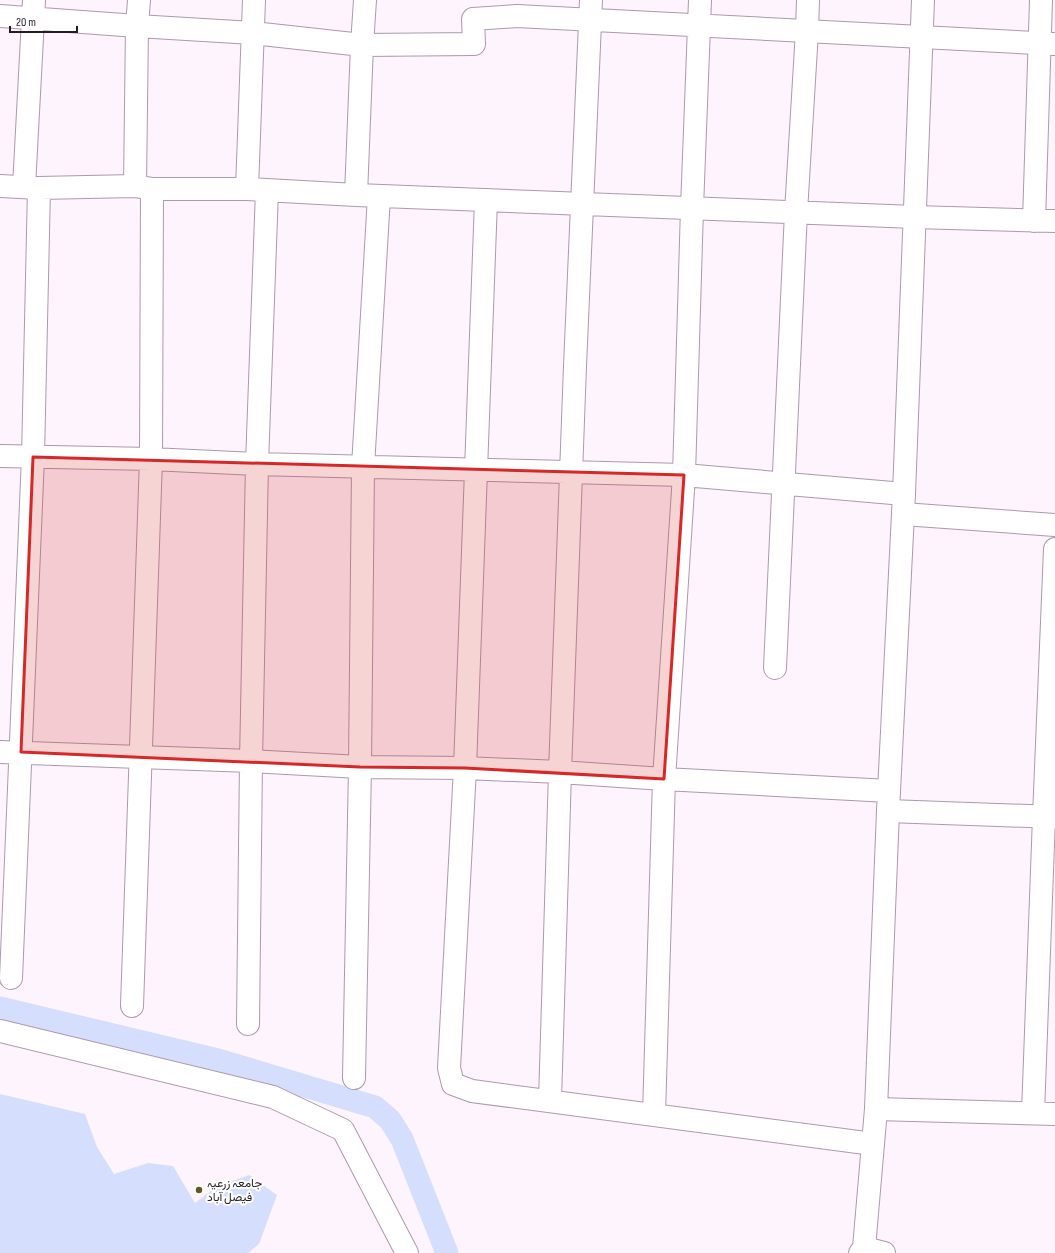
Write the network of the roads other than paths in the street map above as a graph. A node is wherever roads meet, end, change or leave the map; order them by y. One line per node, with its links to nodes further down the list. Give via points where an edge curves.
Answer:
1 (139, 0): 11 (street)
2 (254, 0): 14 (street)
3 (366, 0): 17 (street)
4 (700, 0): 12 (street)
5 (808, 0): 13 (street)
6 (923, 0): 15 (street)
7 (1041, 0): 16 (street)
8 (33, 9): 10 (street); 11 (street); 19 (street)
9 (591, 10): 12 (street); 17 (street, via 473,19 474,44); 25 (street)
10 (0, 16)
11 (137, 26): 14 (street); 20 (street)
12 (699, 26): 13 (street); 26 (street)
13 (807, 32): 15 (street); 27 (street)
14 (253, 33): 17 (street); 21 (street)
15 (922, 37): 16 (street); 28 (street)
16 (1047, 43): 29 (street)
17 (362, 45): 22 (street)
18 (0, 186): 19 (street)
19 (32, 188): 20 (street); 31 (street)
20 (143, 188): 21 (street); 32 (street)
21 (257, 190): 22 (street); 33 (street)
22 (356, 196): 23 (street)
23 (379, 196): 24 (street); 34 (street)
24 (486, 200): 25 (street); 35 (street)
25 (582, 204): 26 (street); 36 (street)
26 (692, 208): 27 (street); 37 (street)
27 (796, 212): 28 (street); 38 (street)
28 (915, 217): 29 (street); 39 (street)
29 (1044, 221)
30 (0, 456): 31 (street)
31 (33, 457): 32 (street); 43 (street)
32 (151, 459): 33 (street); 44 (street)
33 (257, 464): 34 (street); 45 (street)
34 (363, 467): 35 (street); 46 (street)
35 (476, 470): 36 (street); 47 (street)
36 (571, 472): 37 (street); 48 (street)
37 (684, 475): 38 (street); 49 (street)
38 (783, 484): 39 (street); 42 (street)
39 (903, 504): 40 (street); 50 (street)
40 (1055, 525)
41 (1055, 549): 51 (street)
42 (775, 668)
43 (10, 752): 44 (street); 52 (street)
44 (141, 757): 45 (street); 53 (street)
45 (251, 761): 46 (street); 54 (street)
46 (360, 767): 47 (street); 56 (street)
47 (465, 768): 48 (street); 57 (street, via 449,1068 453,1084 472,1091)
48 (560, 772): 49 (street); 57 (street)
49 (664, 779): 50 (street); 61 (street)
50 (888, 801): 51 (street); 58 (street)
51 (1049, 817): 59 (street)
52 (11, 978)
53 (132, 1006)
54 (248, 1024)
55 (0, 1031): 64 (street, via 273,1097 343,1130)
56 (354, 1078)
57 (550, 1101): 61 (street)
58 (876, 1109): 59 (street); 62 (street)
59 (1033, 1113): 60 (street)
60 (1055, 1114)
61 (654, 1115): 62 (street)
62 (873, 1144): 63 (street)
63 (869, 1251)
64 (407, 1253)

